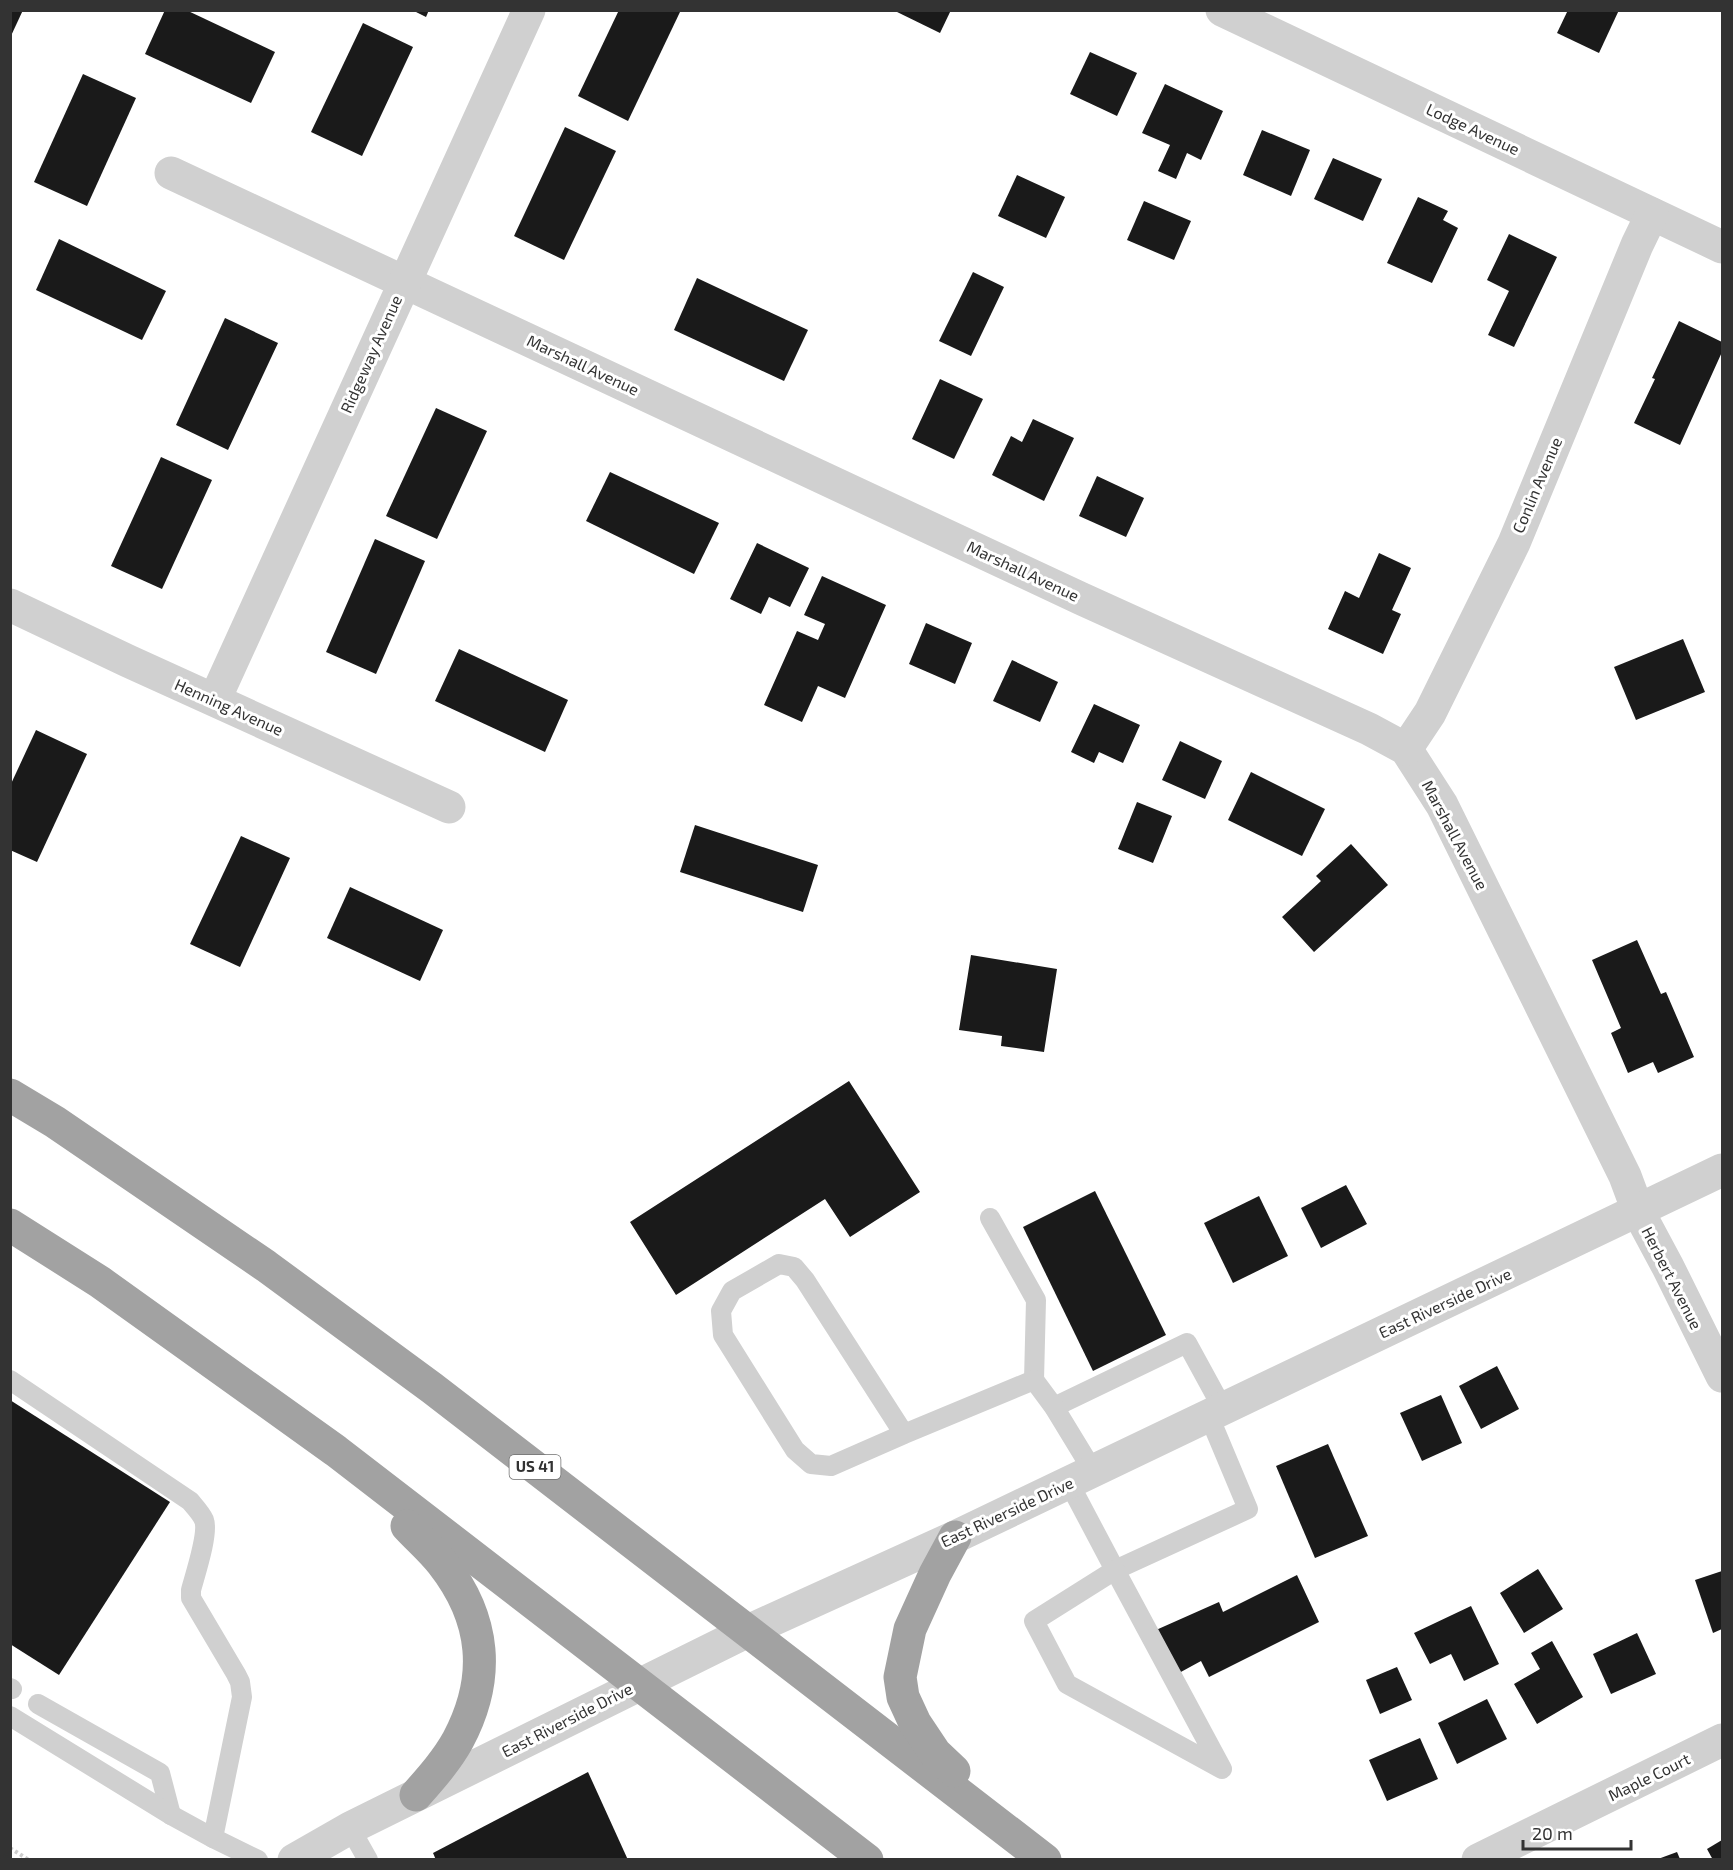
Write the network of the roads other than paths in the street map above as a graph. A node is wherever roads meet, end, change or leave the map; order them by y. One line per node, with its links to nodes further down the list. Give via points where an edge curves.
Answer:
1 (529, 10): 7 (street, Ridgeway Avenue)
2 (1222, 10): 3 (street, Lodge Avenue)
3 (1264, 19): 5 (street, Lodge Avenue)
4 (171, 173): 7 (street, Marshall Avenue)
5 (1652, 214): 6 (street, Lodge Avenue); 10 (street, Conlin Avenue, via 1514,543 1430,713)
6 (1722, 247)
7 (404, 281): 9 (street, Ridgeway Avenue); 10 (street, Marshall Avenue)
8 (10, 605): 9 (street, Henning Avenue)
9 (215, 699): 11 (street, Henning Avenue)
10 (1406, 749): 14 (street, Marshall Avenue, via 1442,805 1625,1176)
11 (449, 807)
12 (10, 1095): 27 (highway, US 41, via 266,1266)
13 (1722, 1170): 14 (street, East Riverside Drive)
14 (1638, 1212): 17 (street, Herbert Avenue); 21 (street, East Riverside Drive)
15 (990, 1218): 19 (lane, via 1036,1300)
16 (10, 1225): 23 (highway, via 100,1282)
17 (1722, 1376)
18 (10, 1380): 35 (lane, via 190,1501 201,1513 205,1533 191,1599 236,1674 242,1697)
19 (1034, 1380): 20 (lane); 22 (lane)
20 (1054, 1407): 21 (lane, via 1187,1343); 24 (lane)
21 (1216, 1412): 24 (street, East Riverside Drive); 26 (lane, via 1248,1509)
22 (904, 1434): 22 (lane, via 794,1267 779,1264 732,1291 721,1311 723,1335 795,1450 811,1464 831,1466)
23 (336, 1451): 28 (highway); 32 (highway, via 442,1564 474,1617 480,1668 471,1712 457,1742)
24 (1081, 1477): 25 (street, East Riverside Drive); 26 (lane)
25 (955, 1538): 27 (street, East Riverside Drive); 40 (highway, via 910,1629 900,1677 903,1697 935,1753)
26 (1115, 1570): 26 (lane, via 1126,1591 1222,1769 1067,1684 1034,1621)
27 (748, 1631): 28 (street, East Riverside Drive); 40 (highway, US 41)
28 (639, 1684): 32 (street, East Riverside Drive); 39 (highway)
29 (38, 1704): 33 (lane, via 160,1773)
30 (10, 1716): 33 (lane)
31 (1722, 1740): 41 (street, Maple Court)
32 (416, 1795): 34 (street, East Riverside Drive)
33 (171, 1815): 35 (lane)
34 (350, 1828): 37 (street, East Riverside Drive); 38 (lane)
35 (213, 1838): 36 (lane)
36 (258, 1860)
37 (294, 1860)
38 (368, 1860)
39 (867, 1860)
40 (1046, 1860)
41 (1478, 1860)

